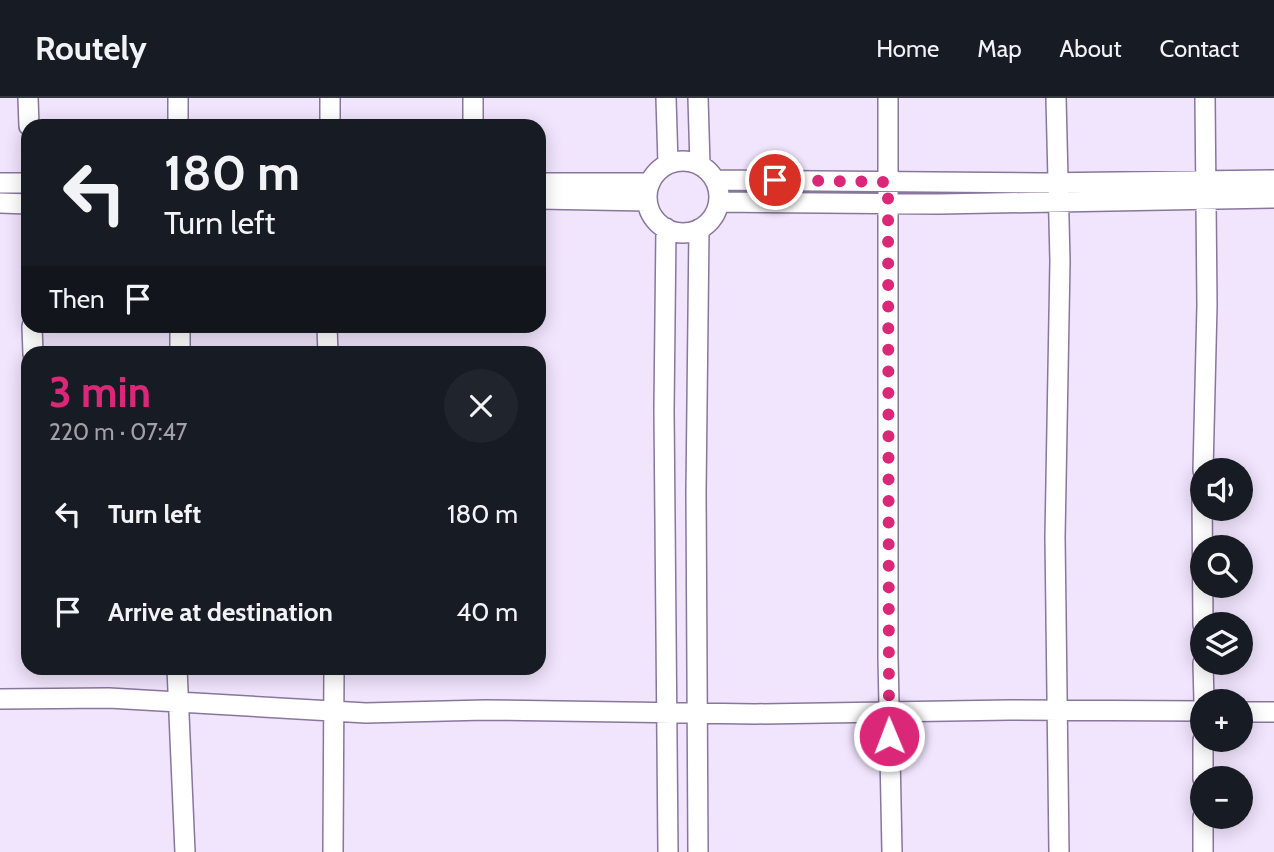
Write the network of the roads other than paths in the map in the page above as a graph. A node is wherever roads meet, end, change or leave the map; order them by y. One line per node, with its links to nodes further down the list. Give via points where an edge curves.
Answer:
1 (28, 98): 10 (street)
2 (178, 98): 11 (street)
3 (330, 98): 12 (street)
4 (473, 98): 13 (street)
5 (666, 98): 14 (street)
6 (698, 98): 15 (street)
7 (888, 98): 18 (street)
8 (1056, 98): 24 (street)
9 (1205, 98): 22 (street)
10 (29, 119)
11 (178, 119)
12 (330, 119)
13 (473, 119)
14 (668, 164): 15 (street); 23 (street, via 659,170)
15 (700, 165): 16 (street)
16 (716, 180): 18 (street); 27 (street)
17 (1274, 180): 22 (street)
18 (888, 182): 24 (street); 30 (street)
19 (0, 183): 20 (street)
20 (21, 183)
21 (546, 184): 23 (street)
22 (1206, 190): 24 (street); 25 (street); 33 (street)
23 (648, 192): 26 (street); 31 (street, via 650,212)
24 (1058, 192): 30 (street); 40 (street)
25 (1274, 198)
26 (546, 199)
27 (719, 202): 30 (street); 32 (street, via 716,213)
28 (0, 203): 29 (street)
29 (21, 204)
30 (888, 204): 43 (street)
31 (666, 229): 32 (street, via 677,233); 46 (street)
32 (699, 229): 47 (street)
33 (1203, 458)
34 (1202, 521): 35 (street)
35 (1203, 612)
36 (177, 675): 39 (street)
37 (334, 675): 41 (street)
38 (0, 699): 39 (street)
39 (179, 703): 41 (street); 49 (street)
40 (1058, 710): 42 (street); 43 (street); 54 (street)
41 (335, 711): 46 (street); 50 (street)
42 (1190, 711)
43 (889, 712): 47 (street); 53 (street)
44 (1253, 712): 45 (street)
45 (1274, 712)
46 (667, 713): 47 (street); 51 (street)
47 (698, 713): 52 (street)
48 (1203, 829): 55 (street)
49 (185, 852)
50 (333, 852)
51 (668, 852)
52 (698, 852)
53 (892, 852)
54 (1059, 852)
55 (1203, 852)

